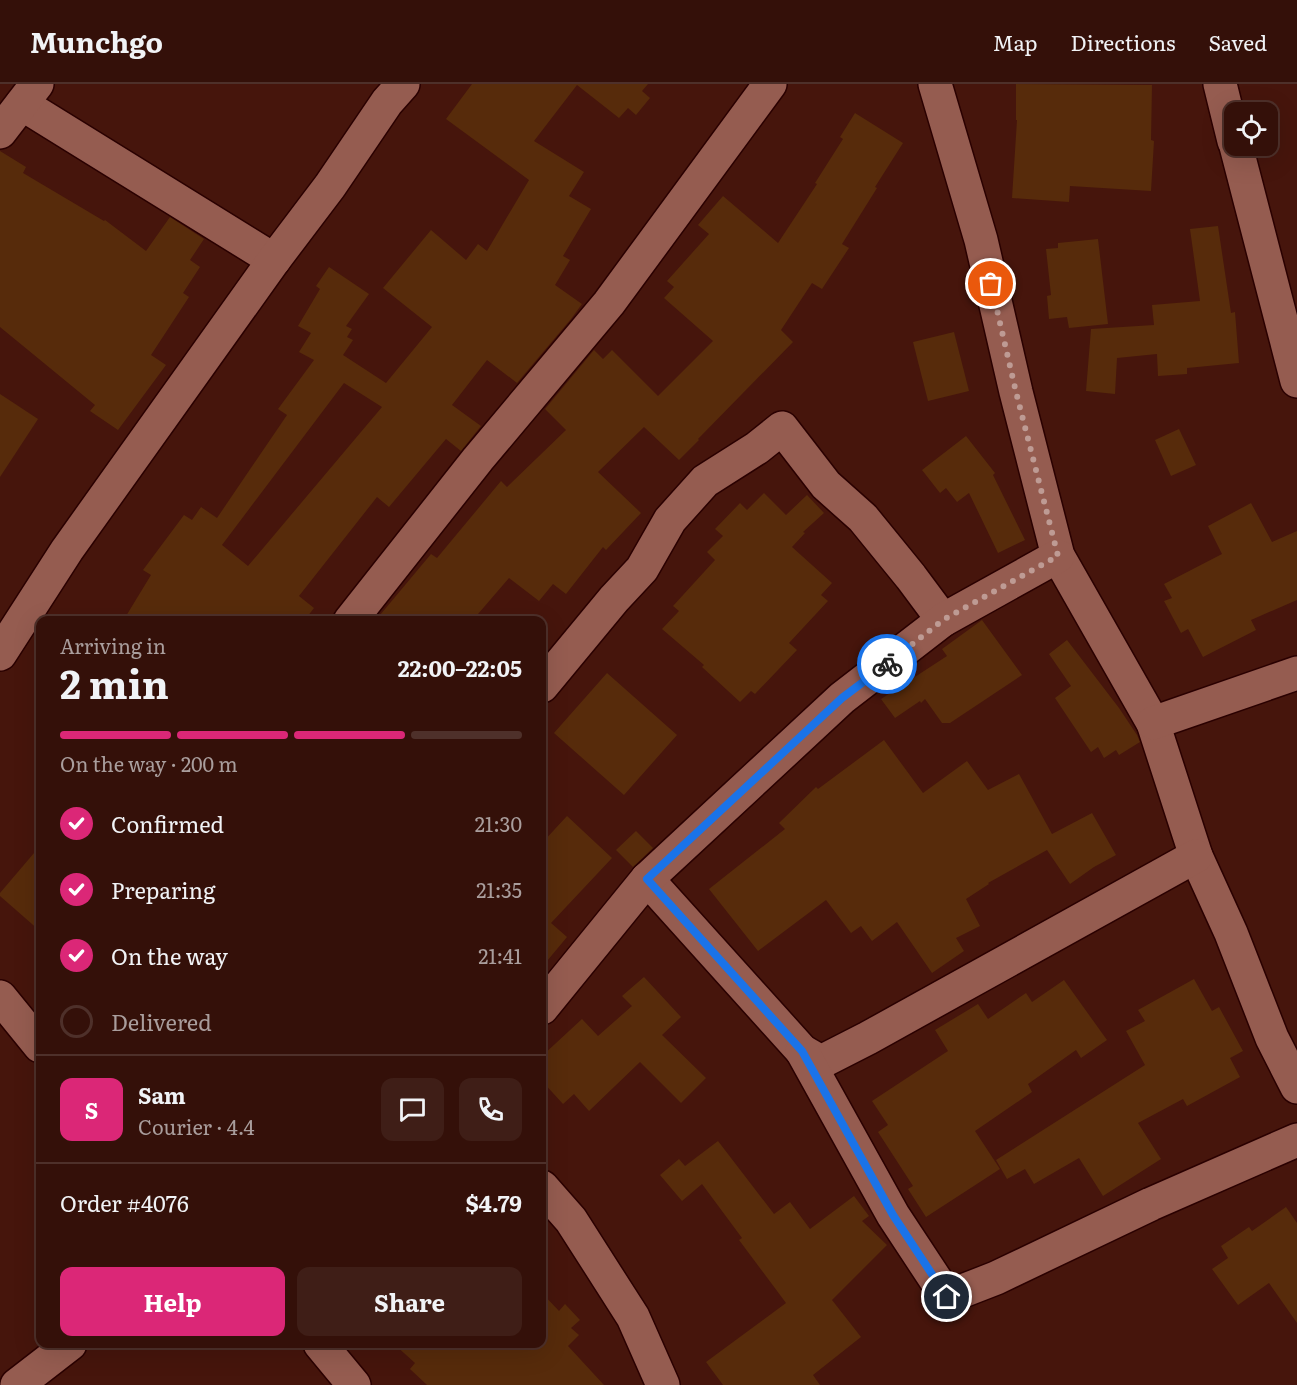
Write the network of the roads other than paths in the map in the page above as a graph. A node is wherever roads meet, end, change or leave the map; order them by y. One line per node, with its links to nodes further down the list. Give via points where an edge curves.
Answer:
1 (403, 84): 9 (street)
2 (770, 84): 12 (street, via 609,303 478,459)
3 (935, 84): 11 (street, via 981,240)
4 (1220, 84): 6 (street)
5 (30, 94): 7 (street); 9 (street)
6 (1224, 102)
7 (0, 132)
8 (1239, 156): 10 (street)
9 (274, 260): 14 (street, via 67,550)
10 (1297, 381)
11 (1058, 556): 13 (street); 17 (street)
12 (354, 616)
13 (943, 620): 16 (street, via 863,518 826,485 782,428 705,481 670,520 642,569); 19 (street, via 842,698)
14 (0, 654)
15 (1297, 673): 17 (street)
16 (546, 681)
17 (1153, 723): 18 (street)
18 (1196, 856): 23 (street, via 821,1062); 24 (street, via 1232,933 1272,1038)
19 (647, 879): 21 (street); 23 (street)
20 (0, 997): 22 (street)
21 (546, 1003)
22 (36, 1041)
23 (802, 1051): 25 (street, via 893,1215 947,1297)
24 (1297, 1087)
25 (1297, 1140)
26 (546, 1192): 31 (street, via 571,1220 633,1317)
27 (65, 1348): 29 (street)
28 (323, 1348): 30 (street)
29 (17, 1385)
30 (354, 1385)
31 (663, 1385)

